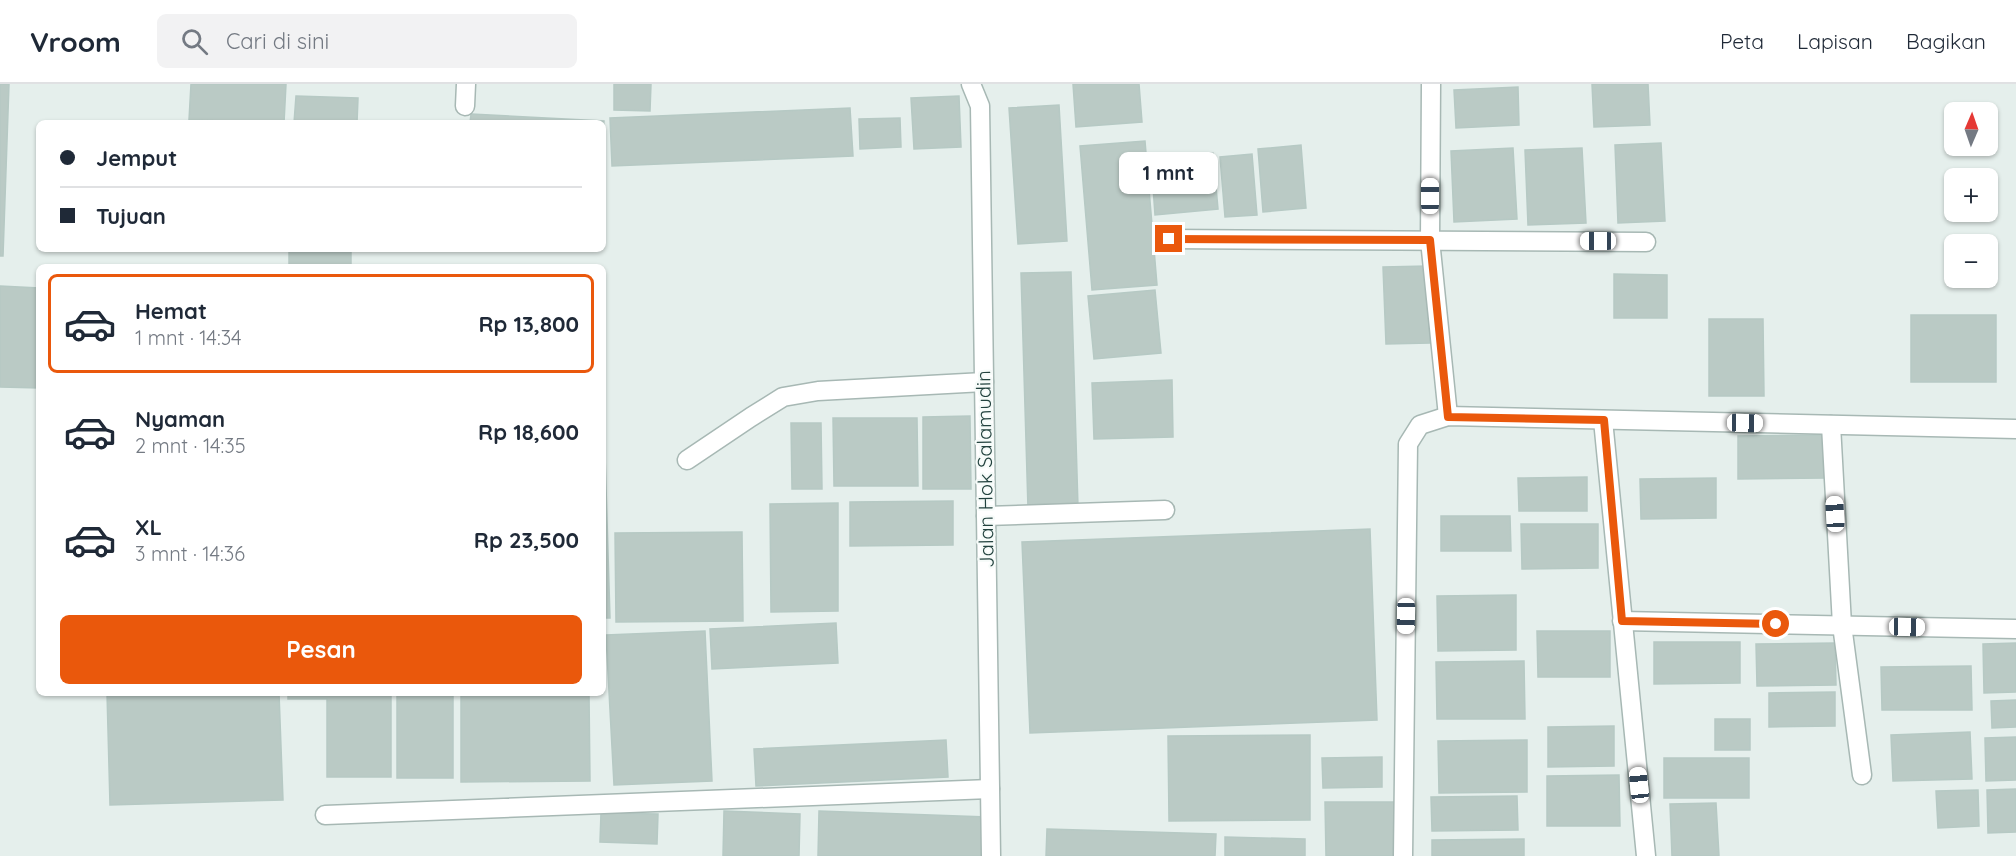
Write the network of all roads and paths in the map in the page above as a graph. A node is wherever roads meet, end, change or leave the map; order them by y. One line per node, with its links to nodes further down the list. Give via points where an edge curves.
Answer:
1 (466, 84): 4 (street)
2 (971, 84): 8 (street, Jalan Hok Salamudin, via 980,106)
3 (1431, 84): 6 (street)
4 (465, 106)
5 (1169, 239): 6 (street)
6 (1430, 240): 7 (street); 9 (street)
7 (1646, 242)
8 (984, 382): 13 (street, via 818,391 783,397); 15 (street, Jalan Hok Salamudin)
9 (1448, 417): 10 (street); 23 (street, via 1420,425 1408,444)
10 (1604, 420): 11 (street); 16 (street)
11 (1831, 425): 12 (street); 17 (street)
12 (2016, 429)
13 (687, 460)
14 (1165, 510): 15 (street)
15 (986, 516): 20 (street, Jalan Hok Salamudin)
16 (1622, 621): 17 (street); 24 (street)
17 (1842, 625): 18 (street); 19 (street)
18 (2016, 629)
19 (1862, 775)
20 (990, 789): 21 (street); 22 (street, Jalan Hok Salamudin)
21 (325, 815)
22 (991, 856)
23 (1403, 856)
24 (1646, 856)

